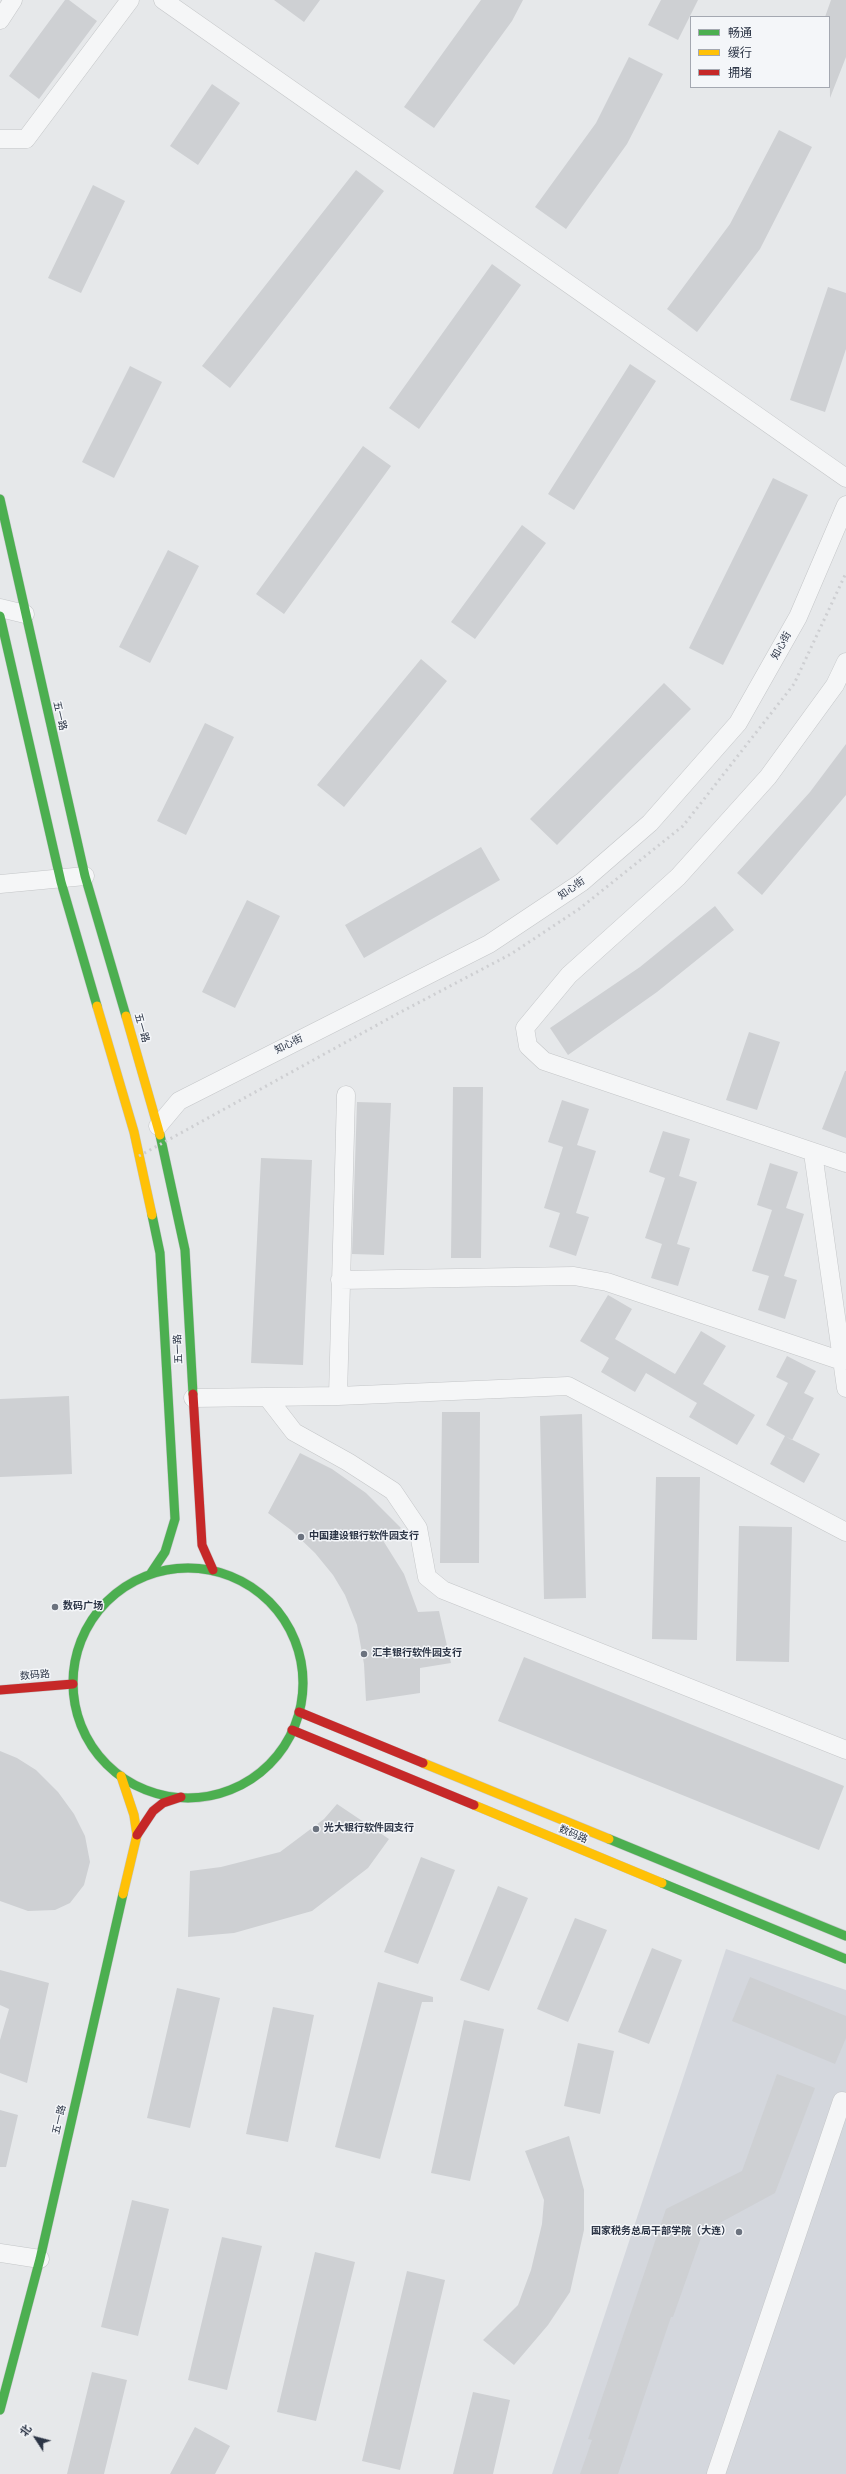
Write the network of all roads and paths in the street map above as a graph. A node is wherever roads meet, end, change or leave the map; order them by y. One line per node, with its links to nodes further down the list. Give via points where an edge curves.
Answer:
1 (13, 0): 4 (street)
2 (130, 0): 5 (street, via 26,139)
3 (163, 0): 6 (street)
4 (0, 20)
5 (0, 139)
6 (846, 478)
7 (0, 499): 10 (main road, 五一路)
8 (846, 505): 18 (street, 知心街, via 798,617 738,723 650,823 582,882 489,944 179,1101)
9 (0, 608): 10 (street)
10 (25, 614): 14 (main road, 五一路)
11 (0, 616): 15 (main road, 五一路)
12 (846, 662): 13 (street)
13 (840, 688): 19 (street, via 763,783 678,877 569,975 525,1028 528,1046 544,1061)
14 (85, 876): 15 (street); 18 (main road, 五一路)
15 (60, 878): 16 (street); 29 (main road, 五一路, via 134,1132 160,1253 175,1519 165,1552)
16 (0, 884)
17 (346, 1095): 21 (street)
18 (158, 1126): 26 (main road, 五一路, via 185,1250)
19 (813, 1153): 20 (street); 22 (street)
20 (846, 1163)
21 (340, 1280): 22 (street, via 574,1276 607,1282); 24 (street)
22 (842, 1362): 23 (street)
23 (846, 1388)
24 (338, 1396): 25 (street); 27 (street, via 568,1386)
25 (267, 1397): 26 (street); 34 (street, via 294,1432 393,1491 418,1528 427,1577 443,1590)
26 (193, 1398): 28 (main road, 五一路, via 202,1545)
27 (846, 1532)
28 (213, 1570): 29 (main road, via 182,1568); 32 (main road, via 250,1585 280,1612 298,1648 303,1688)
29 (151, 1574): 30 (main road, via 119,1590 94,1616 78,1648)
30 (73, 1684): 31 (main road, 数码路); 35 (main road, via 76,1713 88,1740 105,1763)
31 (0, 1690)
32 (299, 1712): 33 (main road); 38 (main road, 数码路)
33 (292, 1730): 36 (main road, via 277,1756 252,1778 222,1793); 39 (main road, 数码路)
34 (846, 1750)
35 (121, 1776): 36 (main road, via 156,1794); 37 (main road, via 134,1815)
36 (181, 1797): 37 (main road, via 162,1803)
37 (136, 1835): 42 (main road, 五一路)
38 (846, 1936)
39 (846, 1959)
40 (846, 2102): 44 (street, via 842,2101)
41 (0, 2253): 42 (street)
42 (40, 2259): 43 (main road, 五一路)
43 (0, 2410)
44 (716, 2474)

